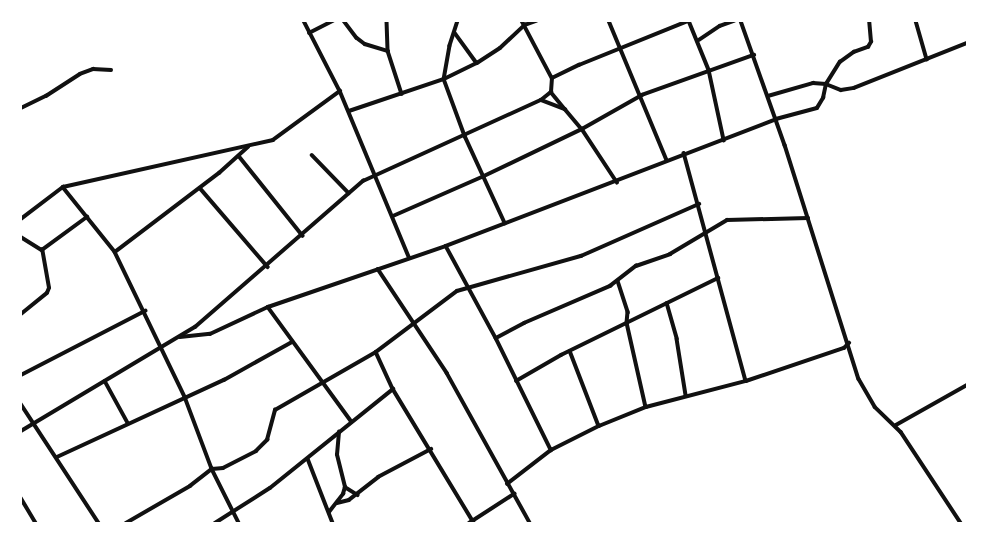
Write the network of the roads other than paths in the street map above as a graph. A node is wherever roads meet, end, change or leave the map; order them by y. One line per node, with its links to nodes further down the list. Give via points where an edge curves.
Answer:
1 (304, 21): 15 (street)
2 (333, 21): 15 (street)
3 (344, 21): 20 (street, via 365,44)
4 (387, 21): 20 (street)
5 (458, 21): 16 (street)
6 (522, 21): 14 (street)
7 (536, 21): 14 (street)
8 (609, 21): 19 (street)
9 (689, 21): 17 (street); 19 (street)
10 (734, 21): 17 (street, via 720,26)
11 (742, 21): 21 (street)
12 (869, 21): 28 (street, via 871,42 868,47 854,52 840,62)
13 (916, 21): 22 (street)
14 (526, 25): 23 (street, via 500,48); 26 (street)
15 (309, 33): 29 (street)
16 (455, 33): 23 (street); 27 (street)
17 (699, 40): 25 (street)
18 (967, 43): 22 (street)
19 (622, 46): 26 (street); 32 (street)
20 (388, 51): 31 (street)
21 (754, 55): 25 (street); 33 (street)
22 (927, 59): 28 (street, via 854,88 841,90)
23 (477, 62): 27 (street)
24 (111, 70): 35 (street, via 93,69 80,74 46,96)
25 (709, 70): 32 (street); 41 (street)
26 (552, 78): 30 (street)
27 (444, 79): 31 (street); 40 (street)
28 (826, 84): 33 (street, via 812,83); 38 (street, via 823,98 817,108)
29 (340, 91): 37 (street); 42 (street, via 273,140)
30 (551, 92): 34 (street); 36 (street)
31 (402, 94): 37 (street)
32 (642, 95): 39 (street); 46 (street)
33 (768, 96): 38 (street)
34 (541, 100): 36 (street); 40 (street)
35 (21, 108)
36 (565, 109): 39 (street)
37 (349, 111): 47 (street)
38 (776, 119): 41 (street); 56 (street)
39 (582, 129): 48 (street); 49 (street)
40 (465, 136): 47 (street); 48 (street)
41 (724, 140): 43 (street)
42 (249, 147): 45 (street); 50 (street)
43 (684, 153): 46 (street); 53 (street)
44 (312, 155): 52 (street)
45 (239, 156): 51 (street); 60 (street)
46 (667, 160): 49 (street)
47 (377, 175): 52 (street); 54 (street)
48 (484, 176): 54 (street); 58 (street)
49 (617, 182): 58 (street)
50 (63, 187): 55 (street); 57 (street)
51 (200, 188): 64 (street); 66 (street)
52 (349, 193): 60 (street)
53 (699, 204): 59 (street); 70 (street, via 581,256)
54 (393, 216): 65 (street)
55 (87, 217): 63 (street); 64 (street)
56 (808, 218): 59 (street, via 731,218); 80 (street)
57 (21, 219)
58 (505, 223): 62 (street)
59 (707, 233): 68 (street); 69 (street, via 670,254 636,266)
60 (303, 236): 66 (street)
61 (21, 237): 63 (street, via 36,249)
62 (446, 246): 65 (street); 70 (street)
63 (42, 250): 74 (street, via 49,288 47,293)
64 (115, 252): 73 (street)
65 (409, 257): 67 (street)
66 (268, 267): 77 (street, via 221,308)
67 (378, 269): 72 (street); 75 (street)
68 (718, 278): 71 (street); 89 (street)
69 (618, 281): 76 (street, via 628,312); 78 (street)
70 (469, 286): 75 (street, via 448,296); 78 (street)
71 (666, 303): 76 (street); 93 (street, via 677,339)
72 (268, 307): 77 (street, via 210,334); 79 (street)
73 (145, 311): 81 (street); 86 (street)
74 (21, 314)
75 (414, 323): 84 (street); 109 (street, via 447,373)
76 (627, 323): 83 (street); 96 (street)
77 (180, 337): 81 (street)
78 (496, 338): 88 (street)
79 (292, 342): 90 (street); 94 (street, via 224,380)
80 (849, 343): 82 (street); 85 (street)
81 (162, 348): 87 (street); 94 (street)
82 (844, 348): 85 (street); 89 (street)
83 (570, 351): 88 (street); 101 (street)
84 (376, 352): 90 (street); 92 (street)
85 (852, 352): 100 (street, via 859,379 875,407)
86 (21, 375)
87 (105, 381): 97 (street); 99 (street)
88 (516, 381): 105 (street)
89 (746, 381): 93 (street, via 709,392)
90 (322, 382): 98 (street); 108 (street, via 275,410 267,440 256,451 223,468)
91 (967, 385): 100 (street)
92 (393, 389): 98 (street); 104 (street)
93 (686, 395): 96 (street)
94 (185, 397): 99 (street); 108 (street)
95 (21, 404): 97 (street)
96 (646, 407): 101 (street)
97 (34, 422): 102 (street); 106 (street)
98 (352, 422): 103 (street)
99 (128, 423): 106 (street)
100 (896, 425): 125 (street)
101 (599, 426): 105 (street)
102 (21, 431)
103 (339, 432): 107 (street); 110 (street, via 337,455)
104 (431, 449): 112 (street, via 378,477); 117 (street)
105 (551, 450): 109 (street)
106 (57, 457): 119 (street)
107 (308, 459): 115 (street); 116 (street)
108 (212, 469): 116 (street); 120 (street, via 190,486)
109 (507, 484): 111 (street)
110 (344, 487): 112 (street); 114 (street)
111 (514, 494): 117 (street); 124 (street)
112 (358, 495): 114 (street)
113 (21, 498): 118 (street)
114 (337, 503): 115 (street)
115 (329, 512): 123 (street)
116 (234, 513): 121 (street); 122 (street)
117 (471, 522)
118 (36, 523)
119 (99, 523)
120 (126, 523)
121 (215, 523)
122 (239, 523)
123 (333, 523)
124 (530, 523)
125 (961, 523)

